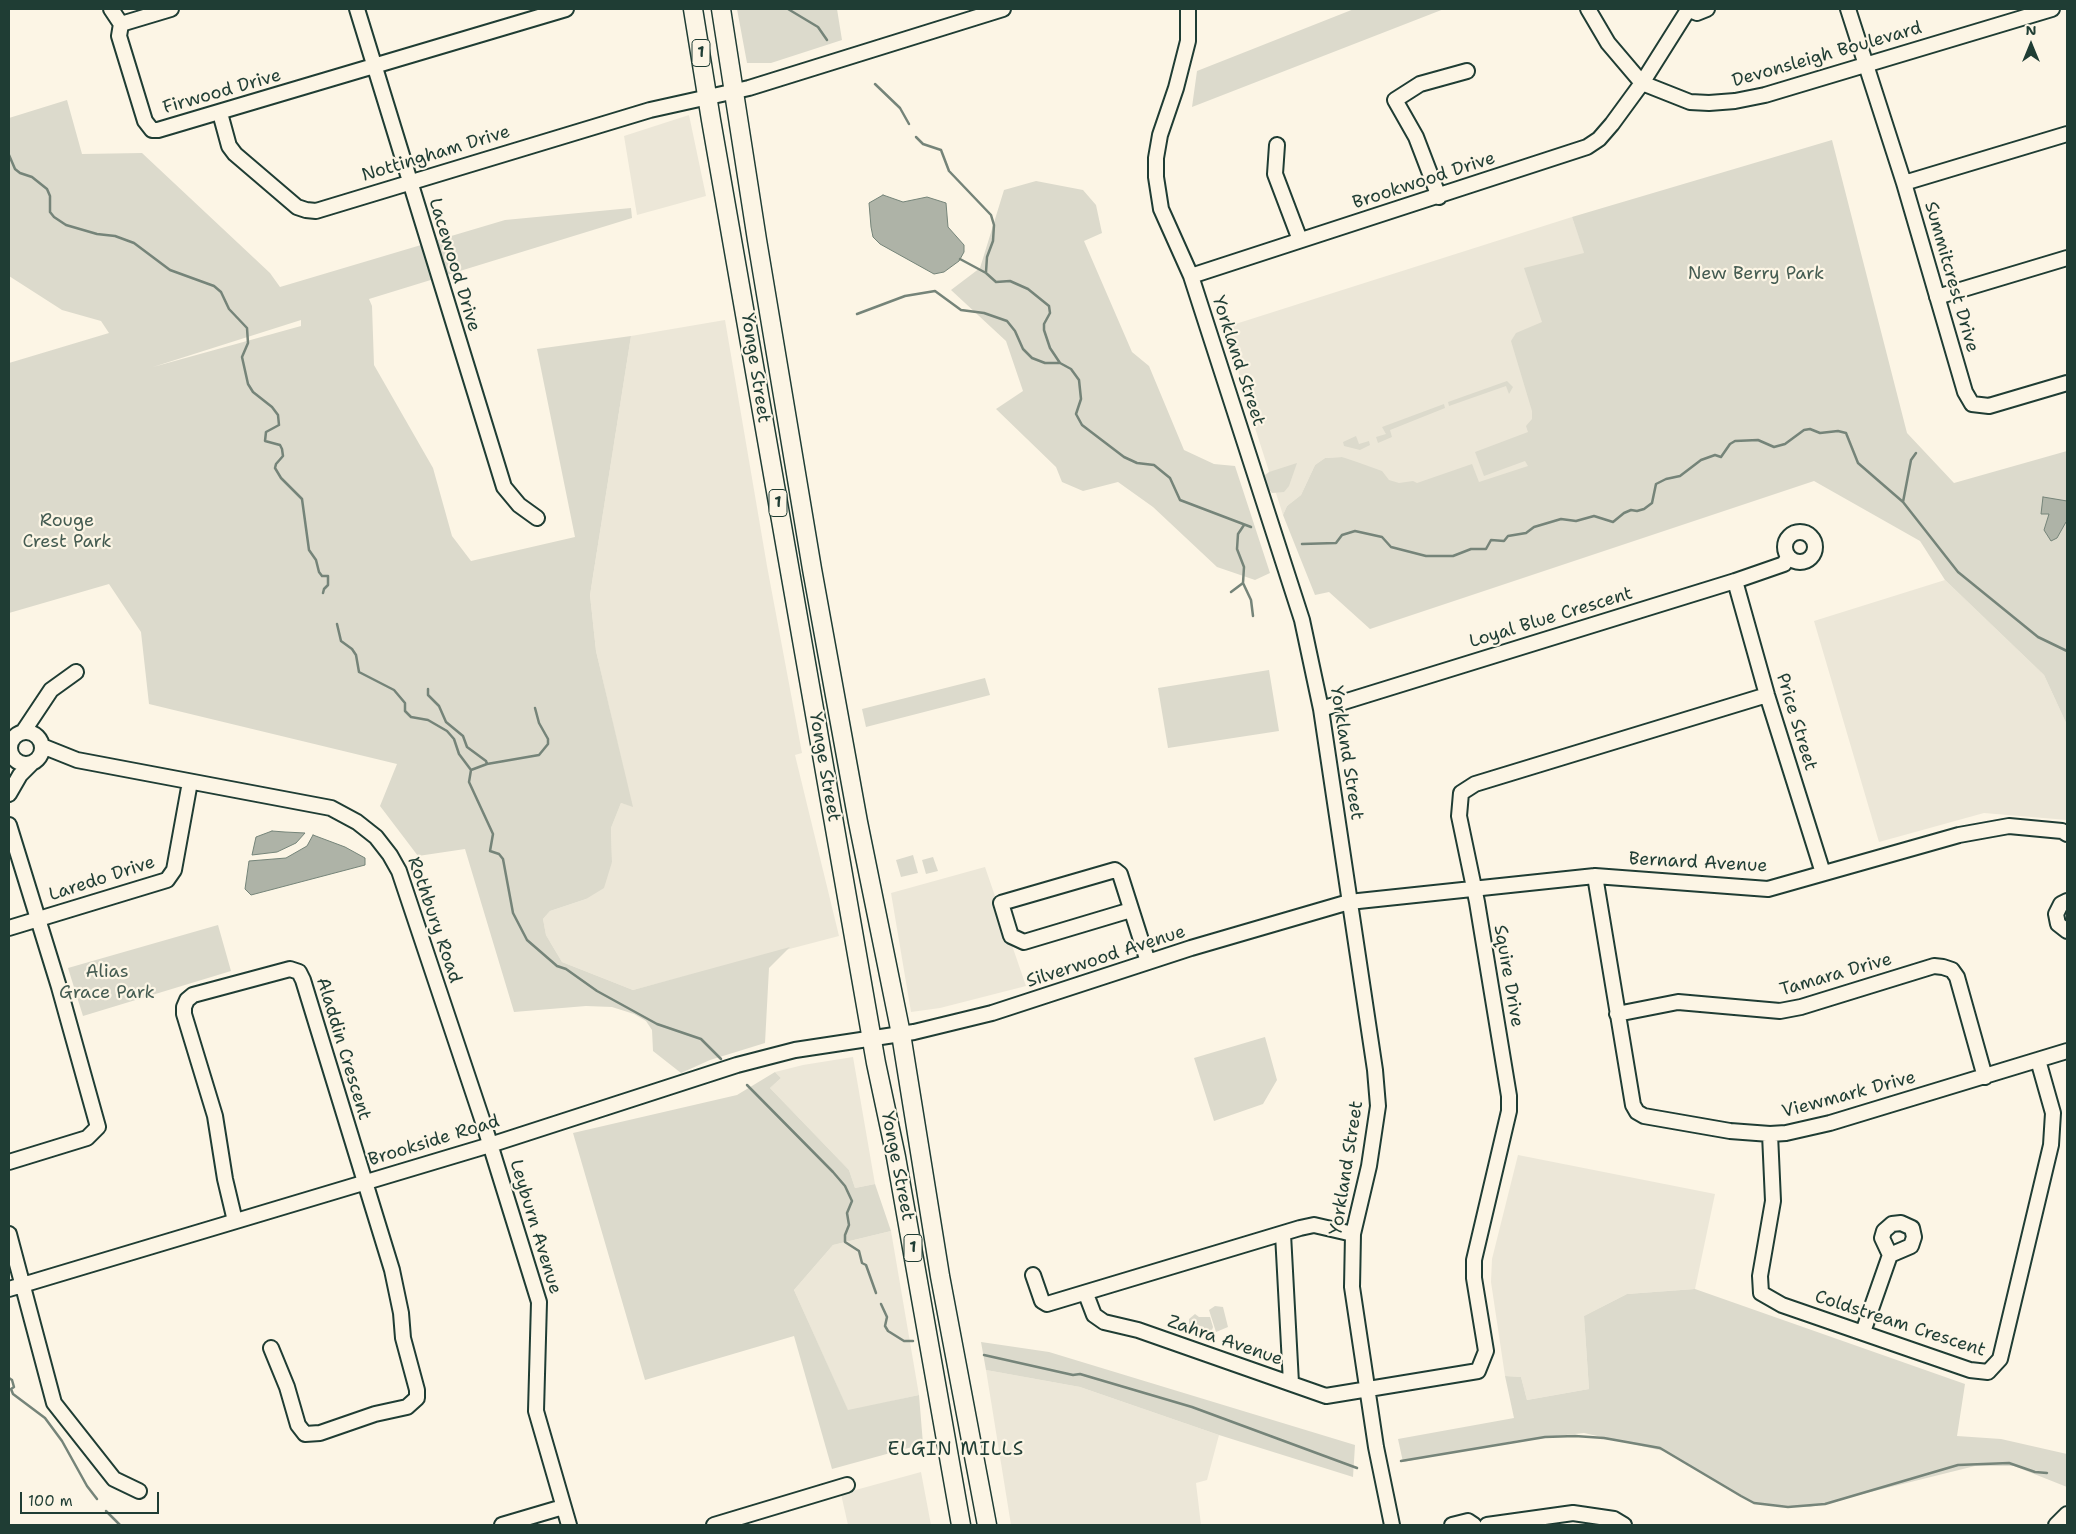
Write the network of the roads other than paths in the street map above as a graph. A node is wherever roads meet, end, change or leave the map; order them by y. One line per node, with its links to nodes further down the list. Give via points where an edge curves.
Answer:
1 (111, 9): 15 (street)
2 (171, 9): 15 (street)
3 (357, 9): 17 (street, Lacewood Drive)
4 (566, 9): 17 (street, Firwood Drive)
5 (693, 9): 21 (main road, Yonge Street / 1)
6 (721, 9): 20 (main road, Yonge Street / 1)
7 (1002, 9): 20 (street)
8 (1188, 9): 30 (street, Yorkland Street, via 1188,41 1160,135 1156,178 1161,209)
9 (1588, 9): 19 (street, Devonsleigh Boulevard, via 1608,43)
10 (1688, 9): 11 (street, via 1697,12); 19 (street, Brookwood Drive)
11 (1708, 9)
12 (1848, 9): 16 (street, Summitcrest Drive)
13 (2052, 9): 14 (street, Devonsleigh Boulevard)
14 (2020, 13): 16 (street, Devonsleigh Boulevard)
15 (120, 24): 22 (street, Firwood Drive, via 119,36 136,97 152,130)
16 (1868, 65): 19 (street, Devonsleigh Boulevard, via 1736,101 1690,102); 26 (street, Summitcrest Drive)
17 (374, 66): 22 (street, Firwood Drive); 25 (street, Lacewood Drive)
18 (1467, 71): 27 (street, via 1420,84 1395,100 1416,137)
19 (1642, 83): 27 (street, Brookwood Drive, via 1599,139 1586,147)
20 (734, 92): 21 (street, Nottingham Drive); 61 (main road, Yonge Street / 1, via 812,569)
21 (708, 97): 25 (street, Nottingham Drive, via 650,110); 62 (main road, Yonge Street / 1)
22 (220, 113): 25 (street, Nottingham Drive, via 229,146 235,154 297,207 316,210)
23 (2067, 134): 26 (street)
24 (1277, 145): 28 (street, via 1275,174)
25 (409, 182): 33 (street, Lacewood Drive, via 504,487 519,506)
26 (1904, 183): 31 (street, Summitcrest Drive)
27 (1439, 196): 28 (street, Brookwood Drive)
28 (1300, 240): 30 (street, Brookwood Drive)
29 (2067, 258): 31 (street)
30 (1191, 276): 39 (street, Yorkland Street, via 1302,620)
31 (1937, 297): 32 (street, Summitcrest Drive, via 1965,392 1972,404 1988,406)
32 (2067, 383)
33 (537, 518)
34 (1788, 557): 35 (street, Loyal Blue Crescent, via 1784,564)
35 (1735, 581): 37 (street, Price Street); 39 (street, Loyal Blue Crescent)
36 (76, 672): 38 (street, via 52,690)
37 (1767, 695): 50 (street, Price Street); 52 (street, Squire Drive, via 1465,789 1461,793 1459,816)
38 (46, 701): 40 (street); 41 (street)
39 (1321, 709): 54 (street, Yorkland Street)
40 (18, 732): 41 (street, via 32,733); 42 (street, via 12,739)
41 (40, 742): 43 (street, Rothbury Road); 44 (street, via 40,756)
42 (10, 753): 44 (street, via 20,763); 45 (street)
43 (77, 760): 44 (street, Rothbury Road); 46 (street, Rothbury Road)
44 (33, 763): 47 (street, via 20,775)
45 (9, 777)
46 (190, 782): 56 (street, Laredo Drive, via 174,870 167,880); 67 (street, Rothbury Road, via 331,808 357,822 384,847 399,871)
47 (9, 794)
48 (9, 825): 56 (street)
49 (2067, 834): 50 (street, Bernard Avenue, via 2009,826 1959,835)
50 (1823, 874): 51 (street, Bernard Avenue, via 1768,888)
51 (1595, 876): 52 (street, Bernard Avenue); 60 (street, Viewmark Drive)
52 (1474, 888): 54 (street, Bernard Avenue); 82 (street, Squire Drive, via 1509,1096 1509,1111 1474,1260 1486,1352 1478,1371)
53 (2067, 901): 58 (street, via 2061,904 2056,914 2058,924)
54 (1350, 902): 59 (street, Silverwood Avenue); 73 (street, Yorkland Street, via 1376,1070 1378,1106 1369,1166)
55 (1131, 910): 55 (street, via 1120,874 1112,870 1001,903 1011,936 1024,942); 59 (street)
56 (36, 920): 57 (street, Laredo Drive); 68 (street, via 59,987 98,1127 87,1138)
57 (9, 928)
58 (2067, 931)
59 (1148, 962): 61 (street, Silverwood Avenue, via 1024,1004)
60 (1617, 1014): 65 (street, Tamara Drive, via 1678,1002 1780,1011 1934,966 1943,967 1952,970 1957,977); 66 (street, Viewmark Drive, via 1632,1099 1638,1112 1644,1116 1730,1131)
61 (901, 1034): 62 (street, Silverwood Avenue); 93 (main road, Yonge Street / 1, via 940,1276)
62 (872, 1039): 67 (street, Brookside Road, via 795,1050 737,1065); 92 (main road, Yonge Street / 1, via 934,1367)
63 (2067, 1052): 64 (street, Viewmark Drive)
64 (2038, 1060): 65 (street, Viewmark Drive); 79 (street, Coldstream Crescent, via 2052,1113 2050,1145 2004,1342 1995,1365 1988,1372 1970,1370)
65 (1985, 1077): 66 (street, Viewmark Drive, via 1807,1129)
66 (1770, 1134): 79 (street, Coldstream Crescent, via 1773,1200 1760,1276 1761,1293 1782,1305)
67 (490, 1145): 69 (street, Brookside Road); 85 (street, Leyburn Avenue, via 539,1302 536,1411)
68 (9, 1162)
69 (363, 1182): 70 (street, Brookside Road); 70 (street, Aladdin Crescent, via 299,972 290,969 193,995 187,1000 184,1014 215,1116); 80 (street, via 392,1270 417,1398 407,1407 320,1433 305,1434 298,1425)
70 (235, 1221): 76 (street, Brookside Road)
71 (9, 1234): 76 (street)
72 (1284, 1234): 73 (street, via 1314,1225); 78 (street); 81 (street)
73 (1353, 1234): 82 (street, Yorkland Street, via 1352,1287)
74 (1890, 1255): 79 (street)
75 (1033, 1275): 78 (street, via 1042,1301 1047,1304)
76 (24, 1285): 77 (street, Brookside Road); 84 (street, via 54,1403 114,1479)
77 (9, 1289)
78 (1086, 1294): 81 (street, Zahra Avenue, via 1094,1315 1104,1322 1138,1330)
79 (1863, 1332)
80 (271, 1348)
81 (1291, 1383): 82 (street, Zahra Avenue, via 1326,1396)
82 (1368, 1390): 94 (street, Yorkland Street)
83 (848, 1486): 87 (street)
84 (139, 1491)
85 (563, 1507): 89 (street); 90 (street, Leyburn Avenue)
86 (2067, 1514): 99 (street)
87 (747, 1521): 91 (street)
88 (1517, 1522): 97 (street); 98 (street, via 1573,1514 1614,1519)
89 (502, 1525)
90 (569, 1525)
91 (714, 1525)
92 (960, 1525)
93 (986, 1525)
94 (1392, 1525)
95 (1452, 1525): 96 (street, via 1468,1522)
96 (1474, 1525)
97 (1487, 1525)
98 (1624, 1525)
99 (2056, 1525)

